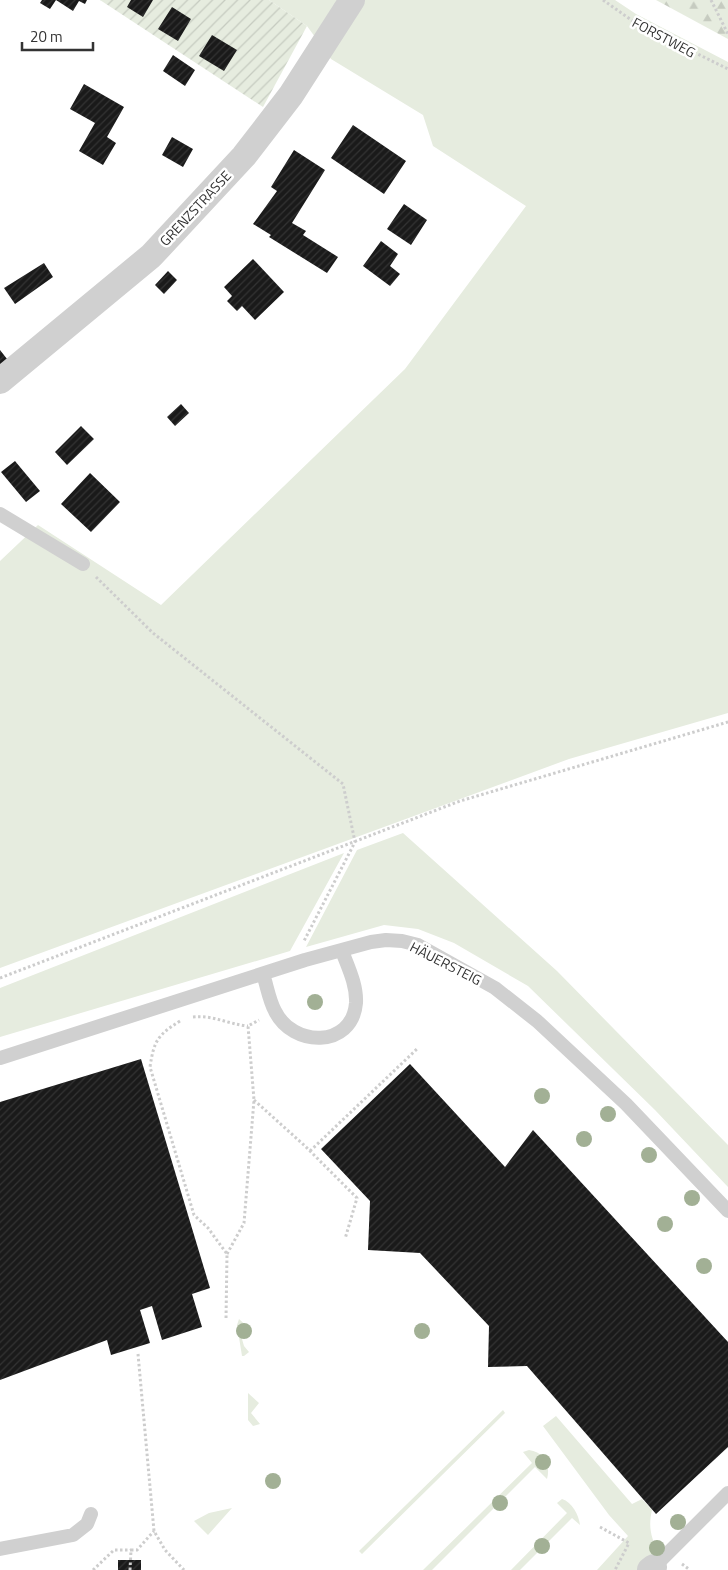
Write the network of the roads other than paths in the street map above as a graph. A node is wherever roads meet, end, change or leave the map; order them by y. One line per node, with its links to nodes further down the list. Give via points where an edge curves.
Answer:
1 (352, 0): 2 (street, GRENZSTRASSE, via 291,95 244,156 151,256)
2 (0, 381)
3 (0, 514): 4 (lane)
4 (83, 564)
5 (342, 951): 6 (lane, HÄUERSTEIG); 6 (lane, via 354,984 356,1001 353,1017 336,1035 314,1038 286,1026 275,1012); 8 (lane, HÄUERSTEIG, via 371,942 402,941 418,945 495,988 538,1020 626,1104)
6 (263, 974): 7 (lane, HÄUERSTEIG)
7 (0, 1058)
8 (728, 1211)
9 (728, 1494): 12 (lane)
10 (91, 1514): 11 (lane, via 87,1524 73,1535)
11 (0, 1549)
12 (652, 1568)

